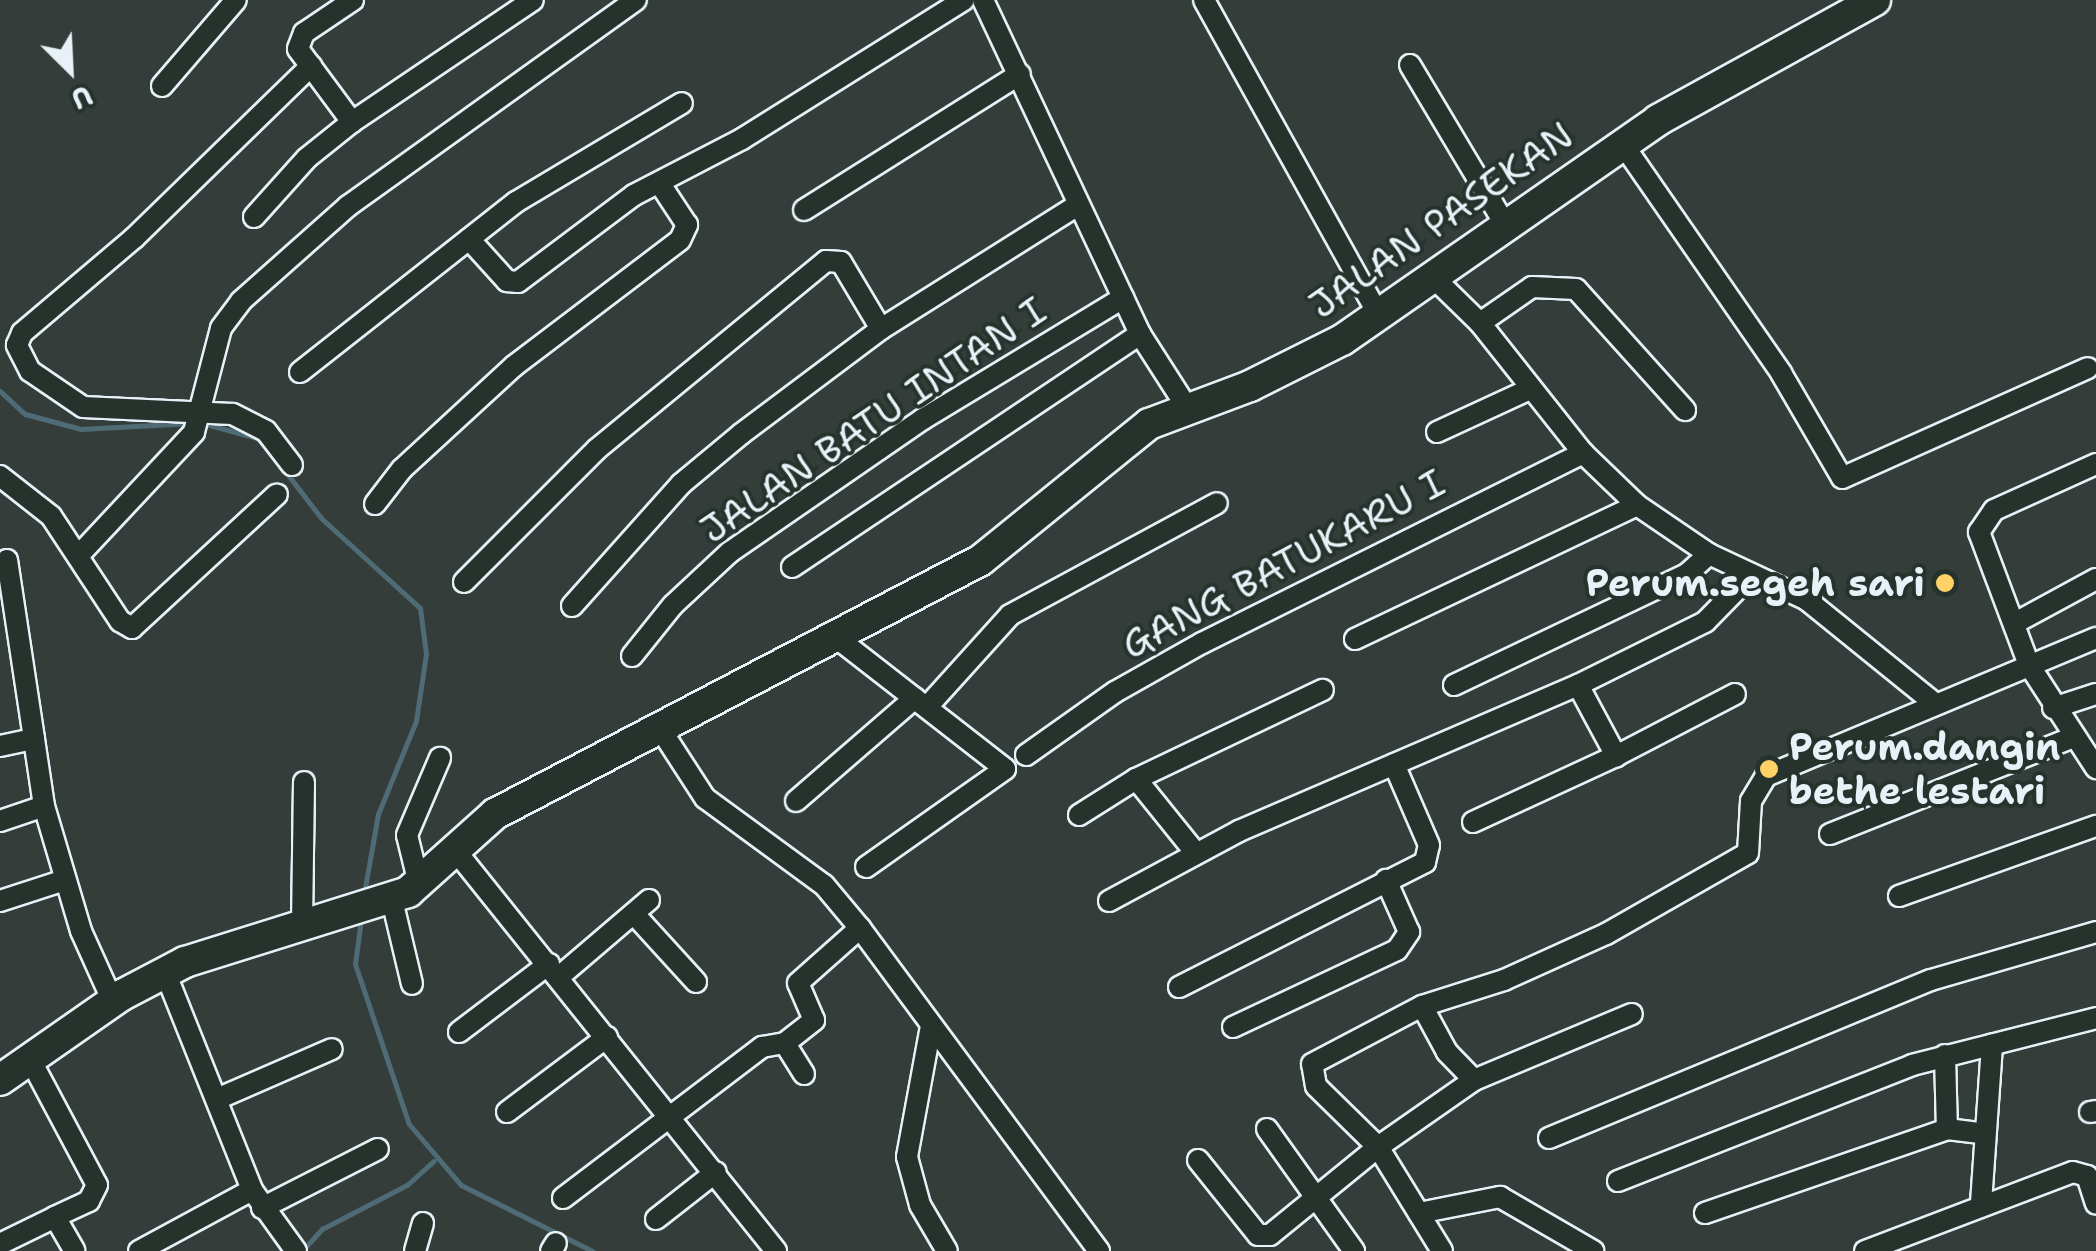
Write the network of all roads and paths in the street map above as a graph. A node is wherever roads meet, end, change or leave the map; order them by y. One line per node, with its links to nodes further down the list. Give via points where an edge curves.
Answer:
1 (236, 0): 13 (street)
2 (354, 0): 11 (street, via 299,39)
3 (533, 0): 15 (street)
4 (636, 0): 34 (street, via 348,206 279,264 220,328)
5 (964, 0): 17 (street)
6 (982, 0): 12 (street)
7 (1204, 0): 25 (street)
8 (1875, 0): 9 (street, JALAN PASEKAN)
9 (1842, 8): 16 (street, JALAN PASEKAN)
10 (1410, 65): 21 (street)
11 (311, 66): 15 (street); 34 (street, via 134,238 22,333 18,351 30,371 83,407)
12 (1020, 74): 18 (street); 19 (street)
13 (162, 86)
14 (682, 103): 22 (street, via 600,148)
15 (352, 122): 20 (street, via 307,158)
16 (1622, 144): 21 (street, JALAN PASEKAN); 29 (street, via 1781,373 1842,478)
17 (660, 184): 22 (street, via 634,195 518,282 507,281); 42 (street, via 687,225 680,240 501,377 402,468)
18 (1078, 205): 24 (street); 27 (street)
19 (804, 210)
20 (254, 217)
21 (1507, 228): 23 (street, JALAN PASEKAN)
22 (469, 239): 30 (street)
23 (1436, 280): 25 (street, JALAN PASEKAN); 26 (street)
24 (1123, 298): 28 (street); 56 (street, JALAN BATU INTAN I, via 923,419 730,552 673,605)
25 (1380, 318): 32 (street, JALAN PASEKAN, via 1278,374)
26 (1480, 323): 31 (street); 33 (street, via 1532,288 1576,289)
27 (882, 329): 50 (street, via 841,262 826,262 597,449); 51 (street, via 681,484)
28 (1140, 334): 32 (street); 47 (street)
29 (2088, 368)
30 (300, 372)
31 (1530, 389): 35 (street); 36 (street)
32 (1188, 409): 53 (street, JALAN PASEKAN, via 1129,438 981,560)
33 (1685, 410)
34 (199, 418): 38 (street, via 255,423); 44 (street)
35 (1436, 432)
36 (1583, 453): 43 (street); 70 (street, GANG BATUKARU I, via 1202,643 1115,692)
37 (2096, 464): 52 (street, via 1982,521 1982,546)
38 (292, 465)
39 (2, 479): 44 (street, via 32,495)
40 (277, 494): 44 (street, via 135,628 120,621)
41 (1217, 503): 63 (street, via 1010,614)
42 (375, 504)
43 (1636, 506): 45 (street); 55 (street)
44 (80, 554)
45 (1710, 554): 48 (street); 59 (street, via 1687,574)
46 (7, 560): 68 (street)
47 (792, 567)
48 (1750, 576): 58 (street, via 1705,622); 64 (street, via 1807,600)
49 (2096, 579): 52 (street)
50 (464, 582)
51 (572, 606)
52 (2015, 623): 57 (street)
53 (838, 638): 63 (street); 66 (street, JALAN PASEKAN)
54 (2096, 638): 57 (street)
55 (1355, 639)
56 (632, 656)
57 (2029, 666): 64 (street); 65 (street)
58 (1578, 684): 71 (street); 73 (street)
59 (1454, 685)
60 (1323, 690): 75 (street)
61 (1735, 694): 71 (street)
62 (2096, 694): 65 (street)
63 (921, 702): 77 (street); 86 (street, via 1005,769)
64 (1934, 702): 103 (street, via 1766,776 1751,801 1748,853 1606,934 1504,980)
65 (2053, 708): 67 (street)
66 (660, 730): 84 (street, JALAN PASEKAN, via 495,814); 95 (street, via 705,798 824,885)
67 (2074, 737): 74 (street); 83 (street)
68 (34, 740): 69 (street); 78 (street)
69 (0, 746)
70 (1026, 755)
71 (1616, 756): 81 (street)
72 (440, 758): 89 (street, via 406,835)
73 (1394, 764): 85 (street); 88 (street, via 1430,856)
74 (2096, 768)
75 (1136, 779): 79 (street); 85 (street)
76 (304, 782): 94 (street)
77 (796, 801)
78 (44, 806): 80 (street); 87 (street)
79 (1079, 815)
80 (0, 821)
81 (1474, 822)
82 (2096, 826): 90 (street)
83 (1830, 834)
84 (455, 850): 89 (street, JALAN PASEKAN); 97 (street)
85 (1194, 852): 93 (street)
86 (866, 867)
87 (65, 880): 92 (street); 102 (street)
88 (1386, 880): 101 (street); 107 (street, via 1409,932 1397,950)
89 (419, 884): 91 (street, JALAN PASEKAN)
90 (1898, 896)
91 (392, 900): 94 (street, JALAN PASEKAN); 100 (street)
92 (0, 901)
93 (1110, 901)
94 (302, 925): 98 (street, JALAN PASEKAN, via 238,941)
95 (860, 928): 106 (street); 110 (street, via 801,978 799,990 814,1020)
96 (2096, 932): 124 (street, via 1931,980)
97 (554, 970): 99 (street, via 642,907); 108 (street); 109 (street)
98 (165, 972): 102 (street, JALAN PASEKAN); 118 (street)
99 (696, 982)
100 (412, 984)
101 (1179, 988)
102 (113, 1002): 114 (street, JALAN PASEKAN)
103 (1422, 1006): 117 (street, via 1446,1052); 125 (street, via 1312,1064 1316,1086)
104 (1632, 1014): 117 (street)
105 (2096, 1018): 111 (street)
106 (931, 1026): 146 (street, via 908,1157 920,1206); 147 (street)
107 (1233, 1027)
108 (459, 1032)
109 (607, 1037): 119 (street); 120 (street)
110 (785, 1043): 115 (street); 120 (street, via 762,1047)
111 (1992, 1044): 113 (street); 123 (street)
112 (332, 1048): 118 (street)
113 (1945, 1055): 122 (street); 129 (street)
114 (31, 1062): 116 (street, JALAN PASEKAN); 137 (street, via 97,1185 94,1197)
115 (804, 1074)
116 (0, 1080)
117 (1474, 1080): 125 (street)
118 (217, 1099): 131 (street)
119 (507, 1112)
120 (674, 1118): 128 (street); 130 (street)
121 (1266, 1129): 132 (street)
122 (1948, 1129): 123 (street); 136 (street)
123 (1985, 1134): 134 (street)
124 (1548, 1138)
125 (1378, 1147): 132 (street); 135 (street)
126 (378, 1149): 131 (street)
127 (1198, 1160): 132 (street, via 1264,1238)
128 (716, 1172): 138 (street); 145 (street)
129 (1618, 1182)
130 (564, 1198)
131 (257, 1199): 142 (street); 143 (street)
132 (1317, 1199): 148 (street)
133 (2095, 1200): 134 (street, via 2081,1172)
134 (1980, 1203): 151 (street)
135 (1420, 1213): 149 (street); 150 (street, via 1500,1197)
136 (1704, 1213)
137 (54, 1217): 140 (street); 141 (street)
138 (656, 1218)
139 (423, 1223): 144 (street)
140 (0, 1244)
141 (75, 1251)
142 (139, 1251)
143 (296, 1251)
144 (415, 1251)
145 (776, 1251)
146 (947, 1251)
147 (1100, 1251)
148 (1354, 1251)
149 (1442, 1251)
150 (1593, 1251)
151 (1865, 1251)

